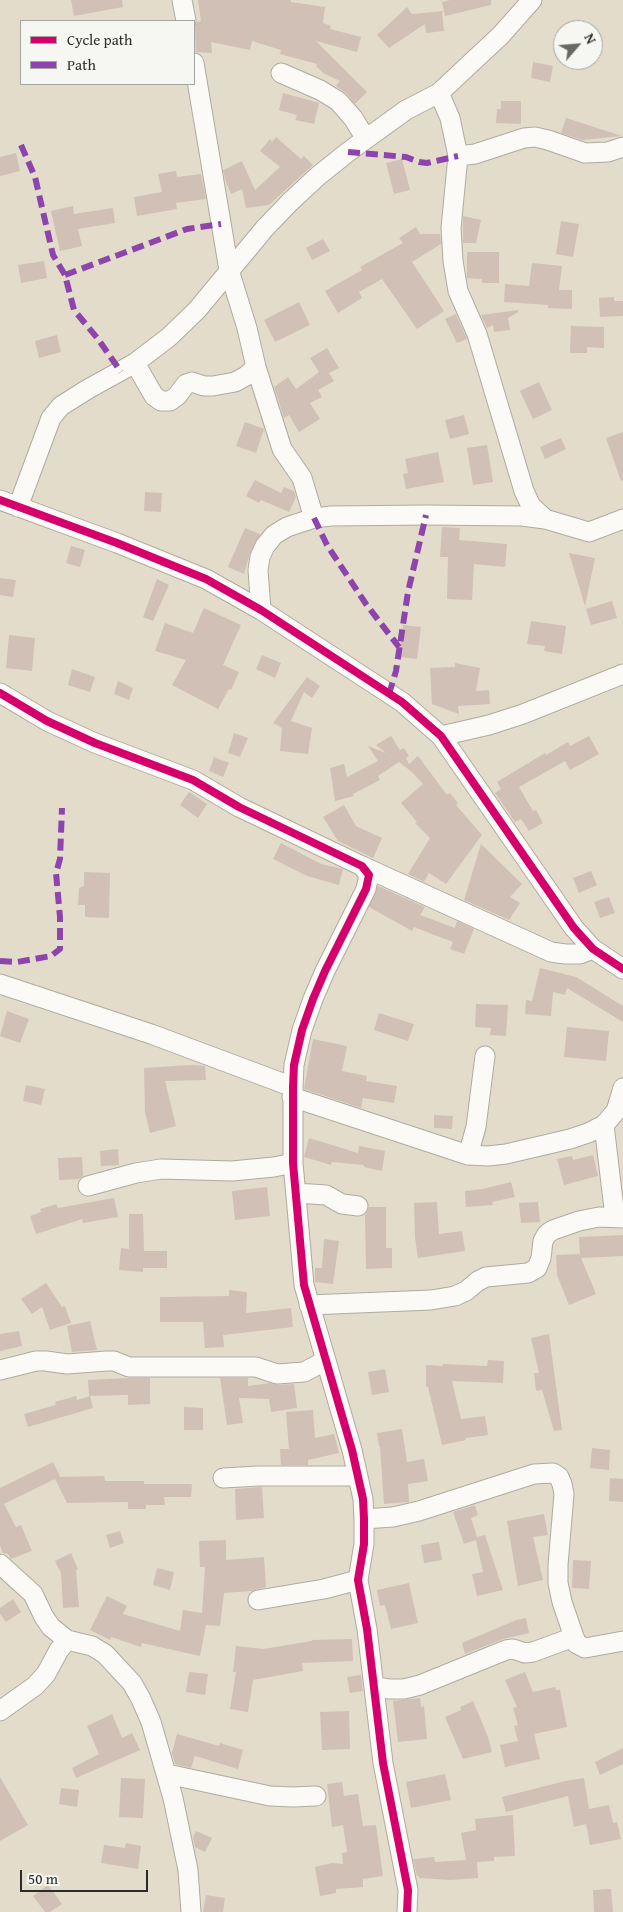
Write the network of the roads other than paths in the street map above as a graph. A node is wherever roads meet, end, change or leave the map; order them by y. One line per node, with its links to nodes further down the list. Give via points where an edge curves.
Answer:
1 (182, 0): 3 (street)
2 (532, 0): 6 (street, via 501,35)
3 (186, 20)
4 (195, 69): 10 (street)
5 (281, 73): 7 (street, via 320,90 338,102)
6 (438, 93): 7 (street, via 406,110); 9 (street, via 450,118)
7 (366, 139): 10 (street, via 290,202)
8 (623, 147): 9 (street, via 608,152 585,153 548,140 524,138 475,154)
9 (458, 156): 16 (street, via 451,228 458,292 477,334 524,491 531,506)
10 (229, 270): 11 (street, via 197,310); 12 (street)
11 (135, 363): 12 (street, via 154,396 161,401 178,396 186,384 213,386 235,382); 14 (street, via 69,400 51,418)
12 (256, 367): 15 (street, via 282,449 302,478)
13 (0, 500): 14 (street)
14 (18, 508): 18 (street, via 206,579)
15 (314, 518): 16 (street, via 446,515); 18 (street, via 287,527 265,546 258,570)
16 (545, 519): 17 (street, via 589,532)
17 (623, 519)
18 (261, 610): 21 (street, via 402,702)
19 (623, 674): 21 (street, via 523,714)
20 (0, 693): 22 (street, via 95,744 193,780 239,807)
21 (441, 736): 23 (street, via 574,928)
22 (362, 866): 23 (street, via 551,952 580,954); 28 (street, via 369,875 369,882 313,999 294,1064)
23 (593, 949): 24 (street)
24 (623, 969)
25 (0, 984): 28 (street, via 151,1034)
26 (486, 1056): 30 (street, via 476,1127)
27 (623, 1088): 29 (street, via 616,1111)
28 (292, 1092): 30 (street); 31 (street)
29 (604, 1125): 30 (street, via 570,1139 506,1154); 35 (street)
30 (468, 1155)
31 (293, 1163): 32 (street, via 232,1171 161,1170); 33 (street)
32 (88, 1186)
33 (296, 1193): 34 (street, via 326,1195 342,1204); 36 (street, via 302,1268)
34 (358, 1206)
35 (619, 1218): 36 (street, via 599,1217 553,1230 543,1241 537,1268 528,1273 486,1277 455,1296 431,1300)
36 (309, 1305): 37 (street)
37 (325, 1361): 38 (street, via 304,1372 277,1374 256,1368 129,1367 114,1361 67,1364 36,1361); 39 (street)
38 (0, 1370)
39 (358, 1476): 40 (street); 41 (street)
40 (223, 1478)
41 (364, 1519): 43 (street); 45 (street, via 420,1511 534,1474 553,1473 562,1484 564,1494 558,1583)
42 (0, 1564): 46 (street, via 33,1594 48,1622)
43 (358, 1580): 44 (street); 48 (street)
44 (258, 1600)
45 (574, 1637): 47 (street, via 577,1644 585,1648); 48 (street, via 533,1652 506,1650 404,1689)
46 (68, 1640): 49 (street, via 35,1686); 50 (street, via 92,1646 104,1654 132,1683 149,1717)
47 (623, 1641)
48 (374, 1686): 53 (street, via 383,1763 408,1890)
49 (0, 1711)
50 (167, 1774): 51 (street, via 270,1796); 52 (street, via 188,1870)
51 (316, 1796)
52 (191, 1912)
53 (407, 1912)

